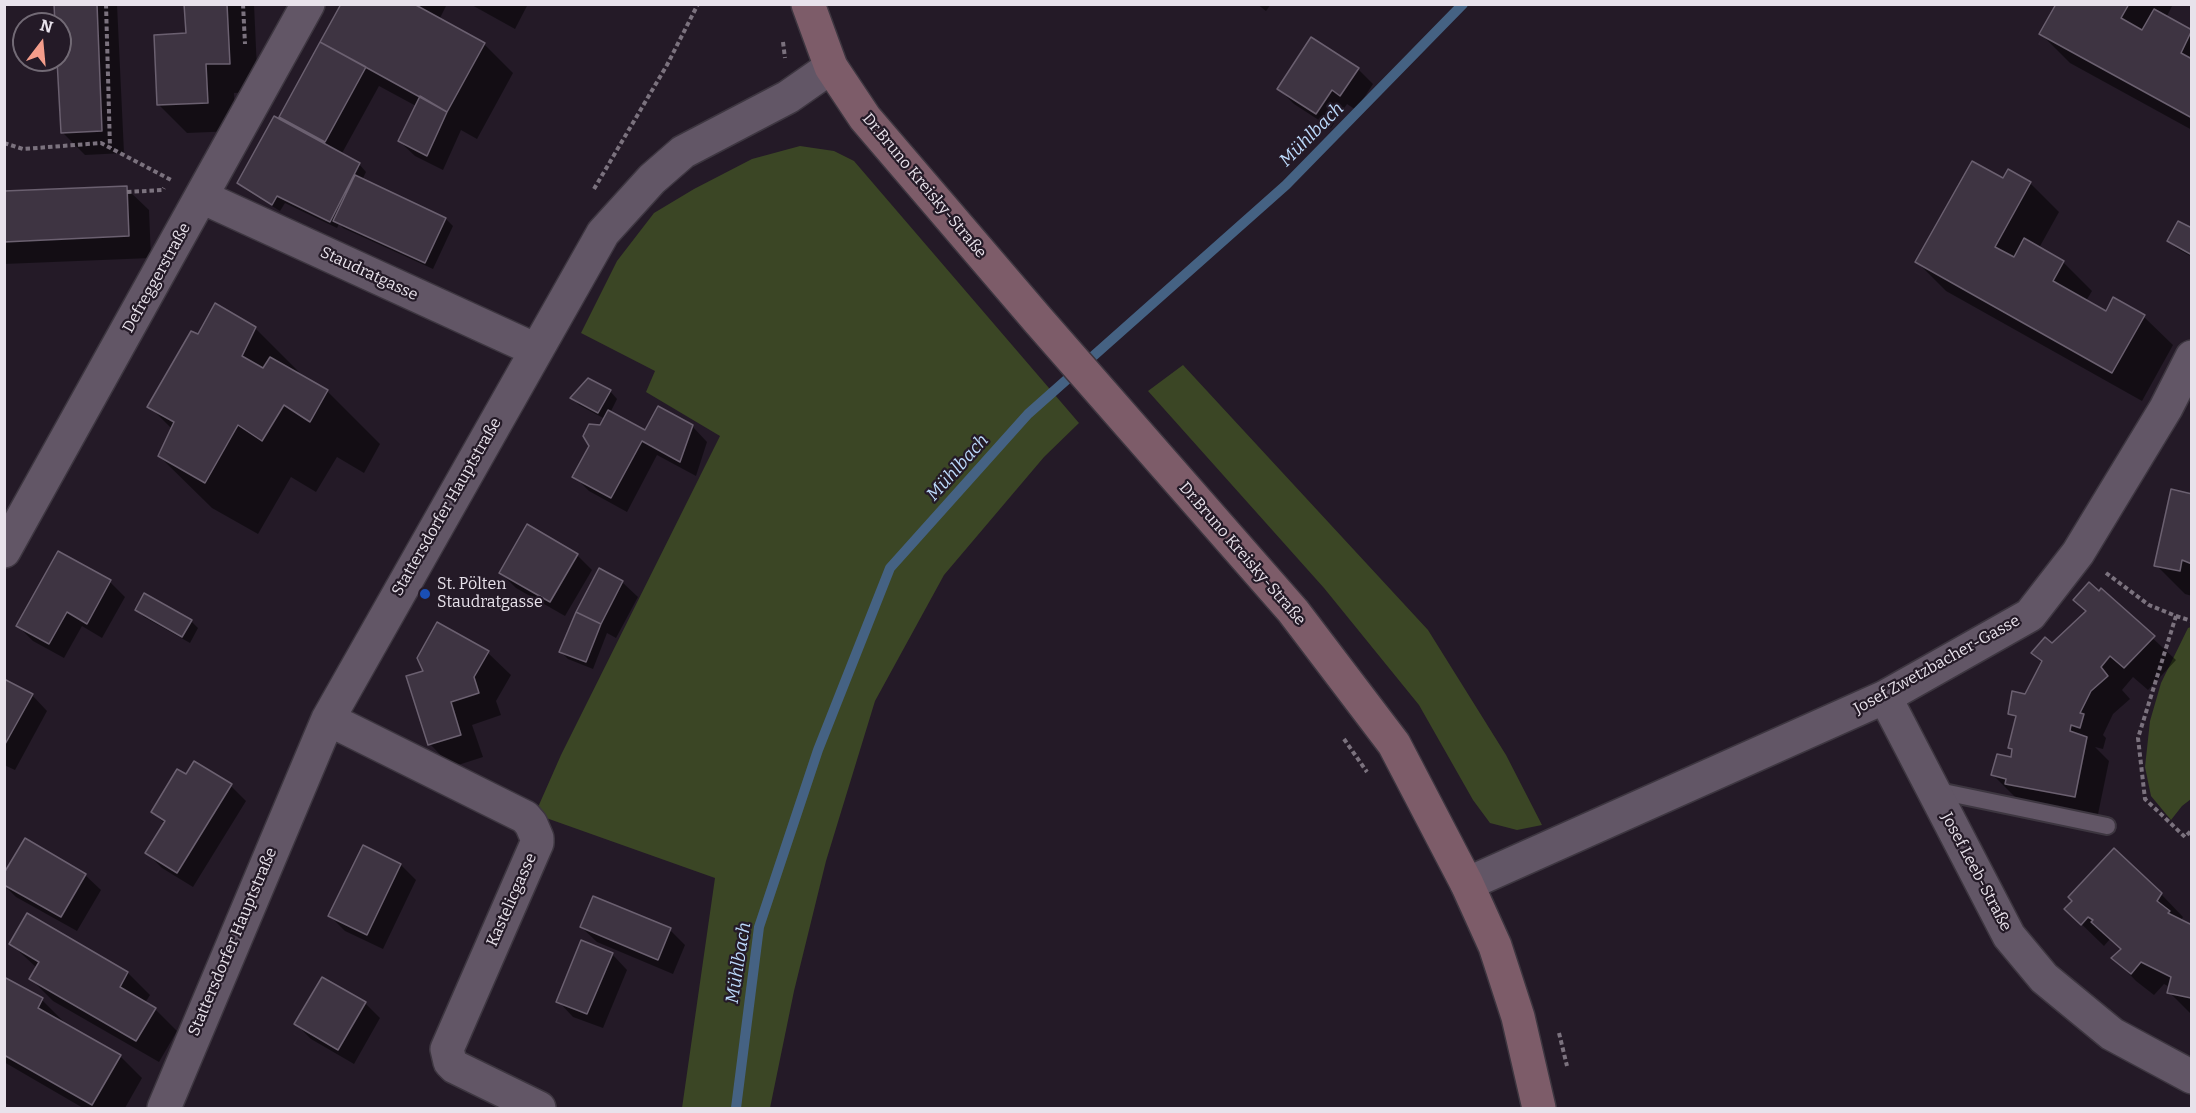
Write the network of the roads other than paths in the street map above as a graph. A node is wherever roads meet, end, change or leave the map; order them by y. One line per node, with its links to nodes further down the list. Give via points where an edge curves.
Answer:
1 (308, 4): 4 (street, Defreggerstraße)
2 (808, 4): 3 (main road)
3 (831, 67): 5 (street, Stattersdorfer Hauptstraße, via 788,97 683,152 652,179 603,233); 12 (main road, Dr.Bruno Kreisky-Straße, via 865,118 1293,611 1394,744)
4 (202, 197): 5 (street, Staudratgasse); 7 (street, Defreggerstraße)
5 (536, 350): 9 (street, Stattersdorfer Hauptstraße)
6 (2192, 357): 8 (street, Josef Zwetzbacher-Gasse, via 2166,408 2078,553 2030,615)
7 (4, 551)
8 (1886, 698): 10 (street, Josef Leeb-Straße); 12 (street, Josef Zwetzbacher-Gasse)
9 (328, 719): 14 (street, Stattersdorfer Hauptstraße); 15 (street, Kastelicgasse, via 525,817 531,824 537,843 447,1049 455,1066)
10 (1933, 790): 11 (lane); 13 (street, Josef Leeb-Straße, via 2009,936 2044,978 2112,1034)
11 (2107, 826)
12 (1467, 884): 16 (main road, Dr.Bruno Kreisky-Straße, via 1495,946 1518,1017)
13 (2192, 1077)
14 (164, 1108)
15 (539, 1108)
16 (1539, 1108)

